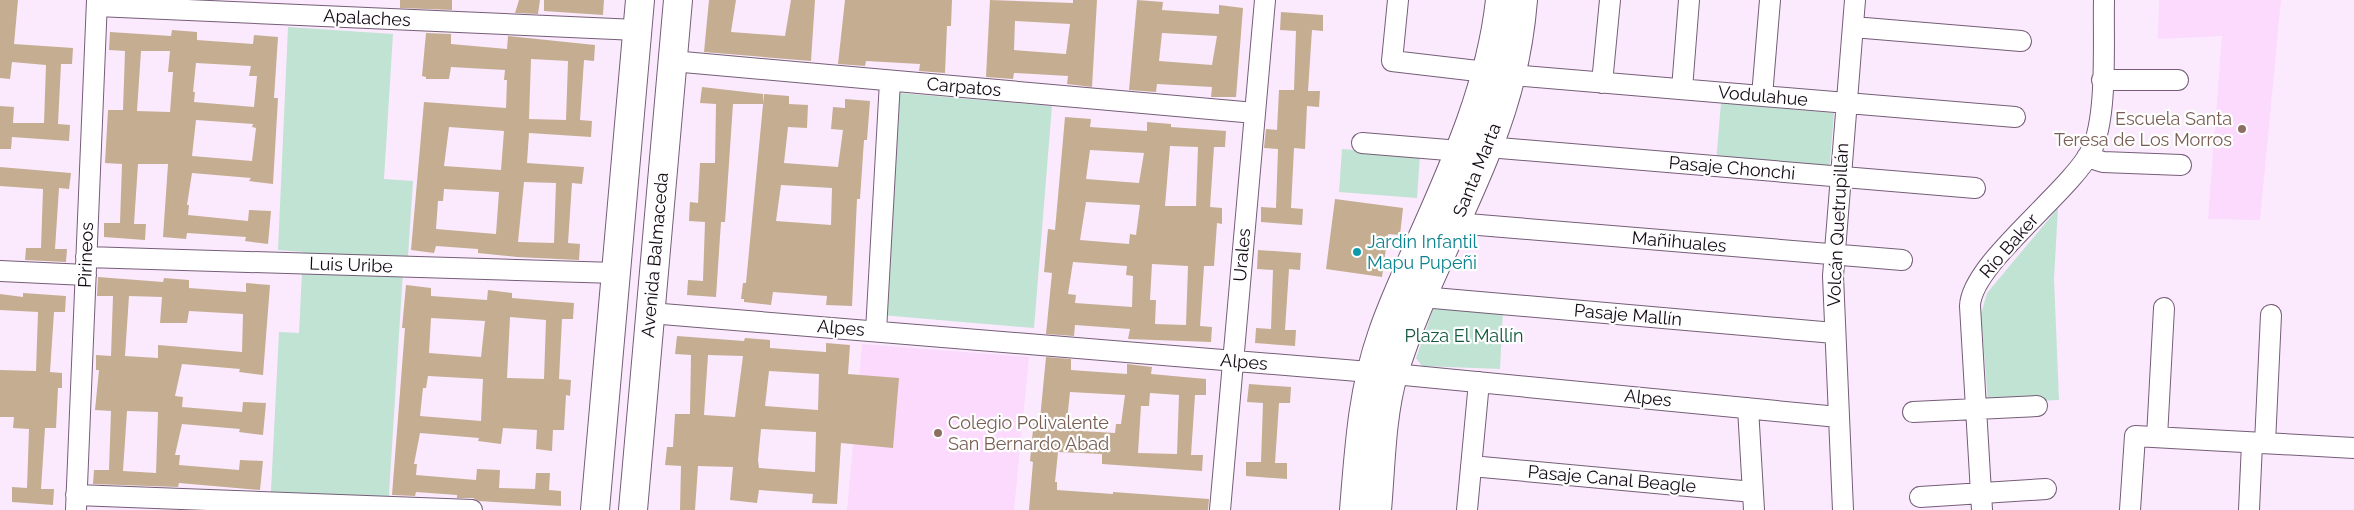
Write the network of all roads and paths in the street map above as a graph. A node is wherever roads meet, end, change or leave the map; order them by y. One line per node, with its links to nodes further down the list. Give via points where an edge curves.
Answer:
1 (640, 0): 14 (street)
2 (678, 0): 16 (street, Avenida Balmaceda)
3 (1265, 0): 25 (street, Urales)
4 (1398, 0): 17 (street, Vodulahue, via 1392,61)
5 (1500, 0): 17 (street, Santa Marta, via 1494,36)
6 (1523, 0): 17 (street, Santa Marta, via 1518,40)
7 (1610, 0): 21 (street)
8 (1689, 0): 22 (street)
9 (1770, 0): 23 (street)
10 (1855, 0): 13 (street, Volcán Quetrupillán)
11 (2104, 0): 19 (street, Río Baker)
12 (97, 3): 14 (street, Apalaches); 37 (street, Pirineos)
13 (1853, 27): 15 (street); 24 (street, Volcán Quetrupillán)
14 (637, 30): 39 (street)
15 (2022, 41)
16 (672, 61): 18 (street, Carpatos); 42 (street, Avenida Balmaceda)
17 (1498, 74): 21 (street, Vodulahue); 28 (street, Santa Marta); 29 (street, Santa Marta)
18 (890, 80): 25 (street, Carpatos); 44 (street)
19 (2102, 80): 20 (street); 30 (street, Río Baker, via 2100,126)
20 (2178, 80)
21 (1602, 82): 22 (street, Vodulahue)
22 (1682, 89): 23 (street, Vodulahue)
23 (1762, 96): 24 (street, Vodulahue)
24 (1846, 103): 26 (street, Vodulahue); 32 (street, Volcán Quetrupillán)
25 (1255, 113): 46 (street, Urales)
26 (2015, 117)
27 (1362, 143): 29 (street)
28 (1488, 147): 32 (street, Pasaje Chonchi); 34 (street, Santa Marta)
29 (1460, 151): 47 (street, Santa Marta, via 1393,307)
30 (2087, 157): 31 (street, via 2103,162); 51 (street, Río Baker, via 1975,285 1970,306)
31 (2181, 165)
32 (1840, 177): 33 (street, Pasaje Chonchi); 35 (street, Volcán Quetrupillán)
33 (1975, 188)
34 (1455, 223): 35 (street, Mañihuales); 40 (street, Santa Marta)
35 (1833, 255): 36 (street, Mañihuales); 45 (street, Volcán Quetrupillán)
36 (1902, 260)
37 (86, 266): 38 (street, Luis Uribe); 39 (street, Luis Uribe); 61 (street, Pirineos)
38 (0, 271)
39 (616, 273): 64 (street)
40 (1422, 297): 45 (street, Pasaje Mallín); 47 (street, Santa Marta)
41 (2164, 308): 54 (street)
42 (650, 313): 44 (street, Alpes); 65 (street, Avenida Balmaceda)
43 (2271, 316): 55 (street)
44 (876, 331): 46 (street, Alpes)
45 (1834, 333): 53 (street, Volcán Quetrupillán)
46 (1233, 361): 47 (street, Alpes); 66 (street, Urales)
47 (1382, 373): 48 (street, Alpes); 67 (street, Santa Marta, via 1363,410); 68 (street, Santa Marta, via 1385,415)
48 (1479, 382): 50 (street, Alpes); 57 (street)
49 (2037, 406): 51 (street)
50 (1748, 408): 53 (street, Alpes); 60 (street)
51 (1976, 409): 52 (street); 62 (street, Río Baker)
52 (1913, 412)
53 (1838, 417): 70 (street, Volcán Quetrupillán)
54 (2157, 437): 55 (street); 71 (street, via 2134,436)
55 (2258, 443): 56 (street); 72 (street)
56 (2354, 448)
57 (1471, 466): 60 (street, Pasaje Canal Beagle); 69 (street)
58 (2046, 489): 62 (street)
59 (1920, 497): 62 (street)
60 (1753, 501)
61 (76, 502): 63 (street)
62 (1981, 502)
63 (472, 510)
64 (596, 510)
65 (633, 510)
66 (1220, 510)
67 (1354, 510)
68 (1377, 510)
69 (1467, 510)
70 (1843, 510)
71 (2130, 510)
72 (2249, 510)

